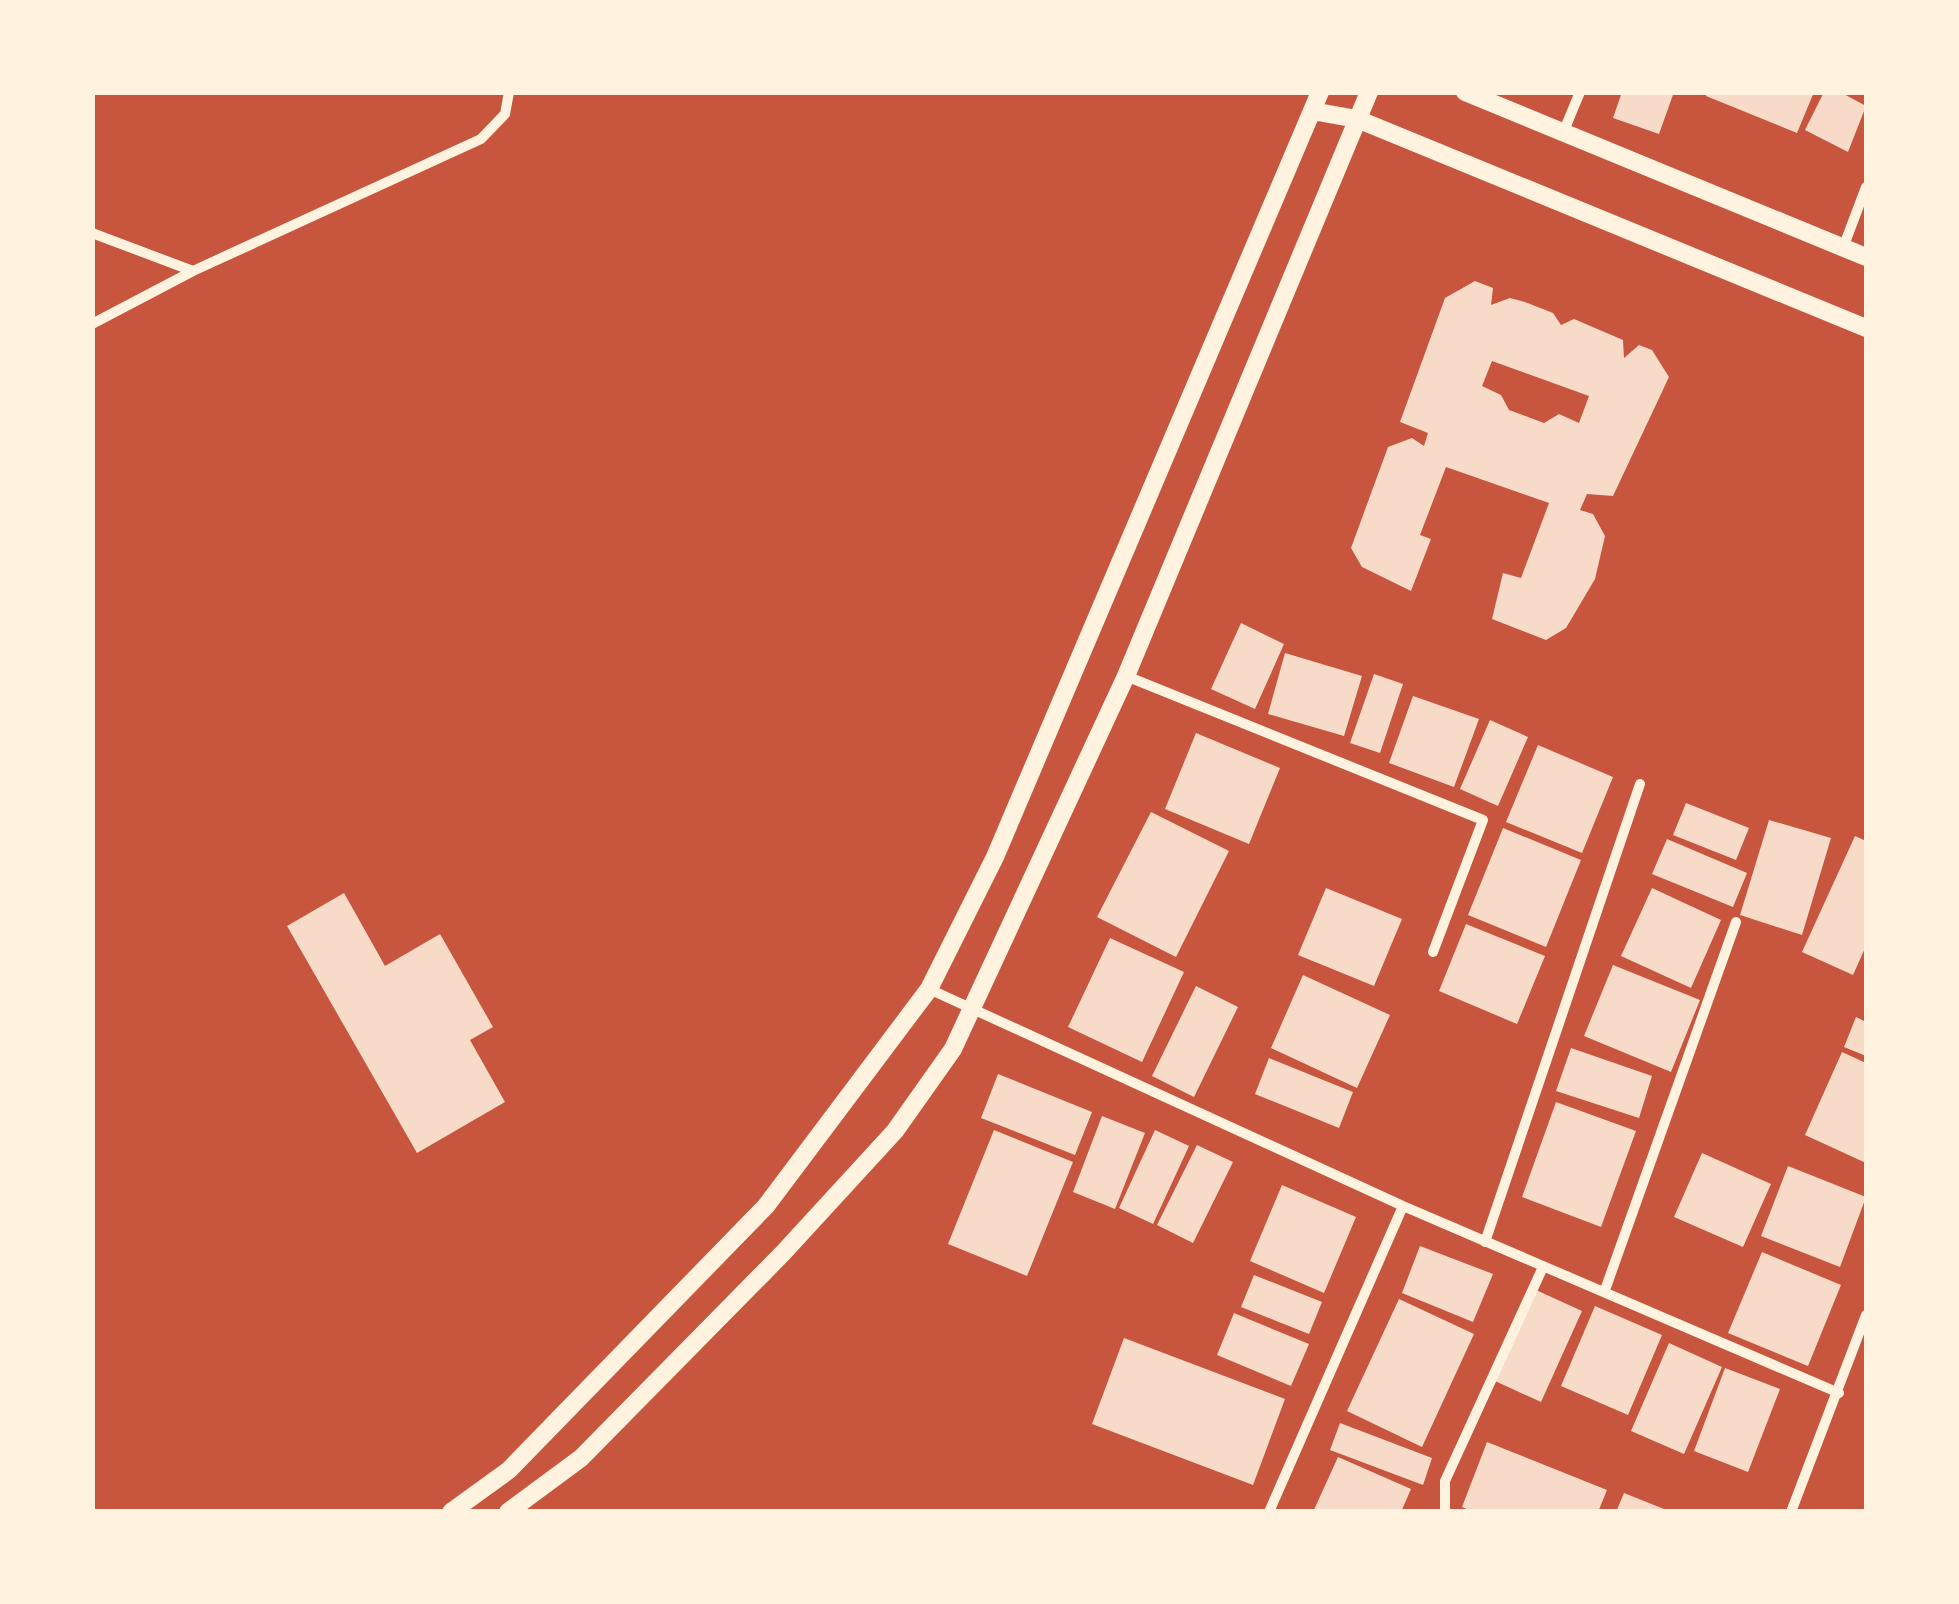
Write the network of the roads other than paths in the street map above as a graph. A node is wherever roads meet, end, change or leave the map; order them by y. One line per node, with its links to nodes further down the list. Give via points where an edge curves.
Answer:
1 (508, 92): 13 (street, via 504,114 481,139)
2 (1320, 92): 6 (street)
3 (1369, 92): 7 (street)
4 (1466, 92): 8 (street)
5 (1580, 92): 8 (street)
6 (1312, 110): 7 (street); 20 (street, via 995,857)
7 (1357, 118): 15 (street); 16 (street)
8 (1563, 133): 11 (street)
9 (1866, 188): 11 (street)
10 (92, 233): 13 (street)
11 (1843, 248): 12 (street)
12 (1866, 258)
13 (192, 271): 14 (street)
14 (92, 324)
15 (1866, 328)
16 (1126, 676): 19 (street, via 1483,820); 21 (street)
17 (1640, 784): 23 (street)
18 (1736, 922): 25 (street)
19 (1434, 952)
20 (929, 989): 21 (street); 28 (street, via 766,1206 509,1470)
21 (976, 1007): 22 (street); 29 (street, via 895,1131 783,1253 581,1458)
22 (1403, 1206): 23 (street); 30 (street)
23 (1485, 1242): 24 (street)
24 (1543, 1267): 25 (street); 31 (street, via 1446,1481)
25 (1605, 1290): 27 (street)
26 (1866, 1315): 27 (street)
27 (1839, 1393): 32 (street)
28 (451, 1512)
29 (508, 1512)
30 (1269, 1512)
31 (1445, 1512)
32 (1790, 1512)

